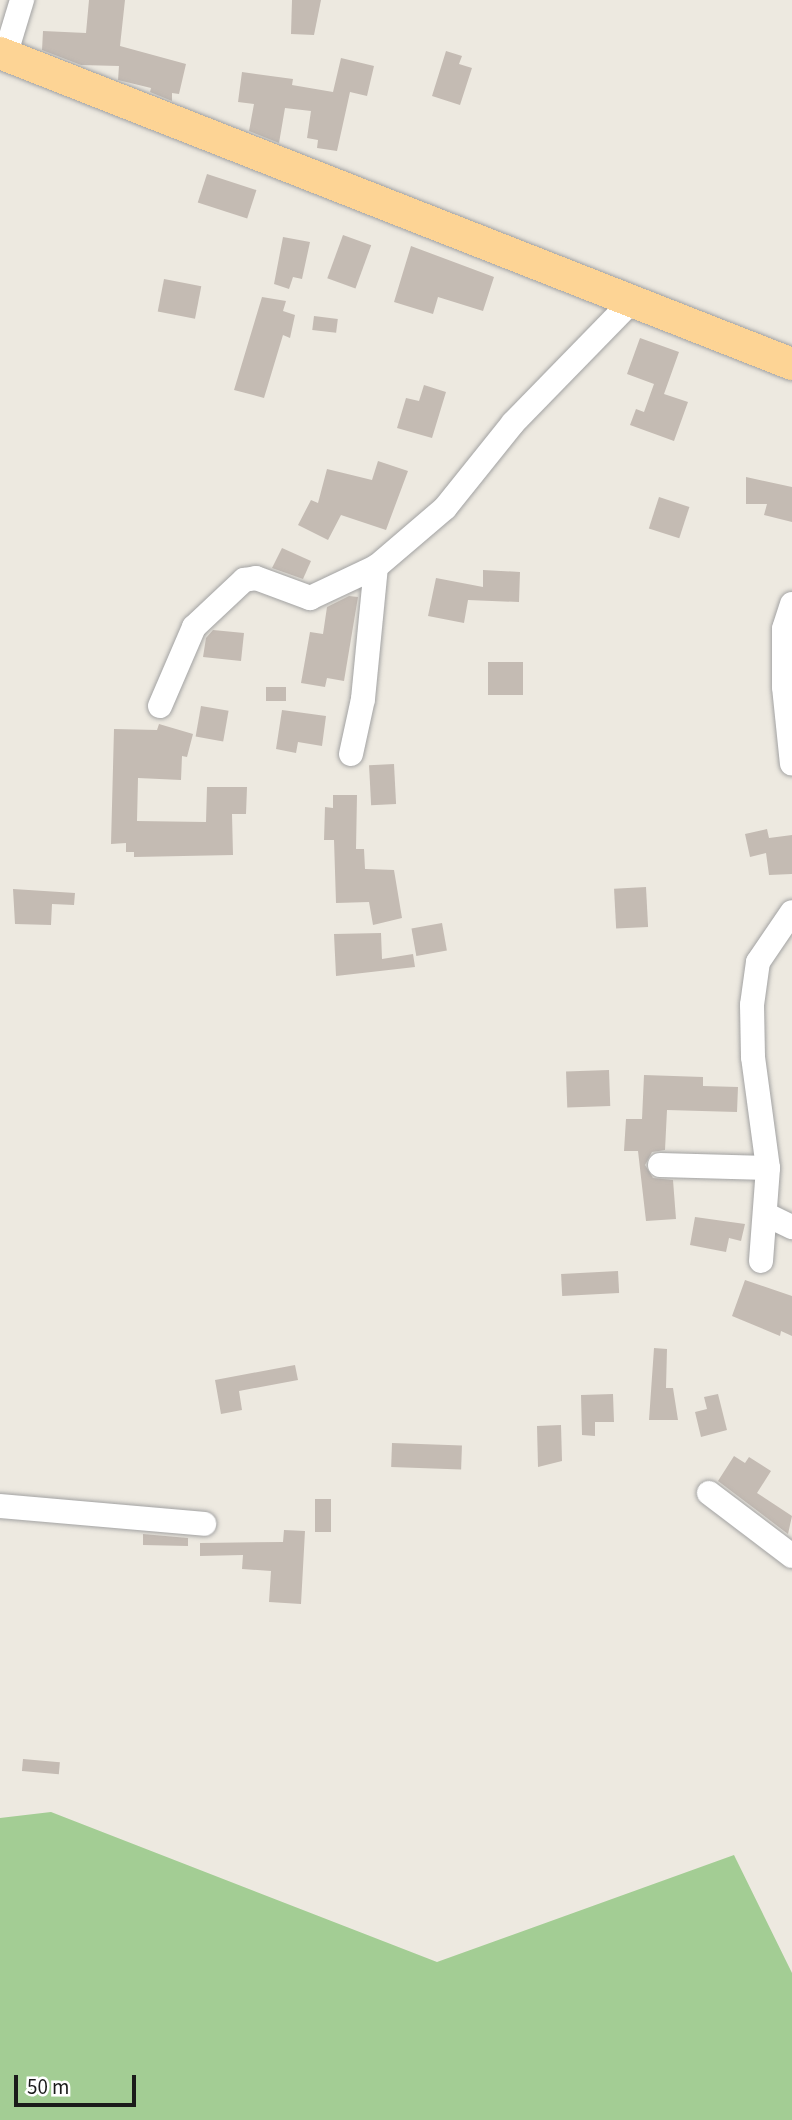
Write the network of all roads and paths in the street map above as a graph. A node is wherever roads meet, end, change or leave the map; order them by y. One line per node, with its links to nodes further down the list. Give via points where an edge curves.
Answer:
1 (22, 0): 2 (street)
2 (3, 55): 3 (main road)
3 (632, 301): 4 (main road); 5 (street, via 513,423 445,508)
4 (792, 364)
5 (376, 568): 7 (street, via 310,598 256,578 244,580 194,628); 8 (street, via 363,699)
6 (792, 604): 9 (street, via 784,629 784,687)
7 (160, 706)
8 (351, 754)
9 (792, 764)
10 (792, 912): 12 (street, via 758,962 752,1005 753,1057)
11 (660, 1164): 12 (street)
12 (768, 1168): 13 (street)
13 (767, 1216): 14 (street); 15 (street)
14 (792, 1227)
15 (761, 1261)
16 (709, 1493): 19 (street)
17 (0, 1506): 18 (street)
18 (204, 1524)
19 (792, 1556)

